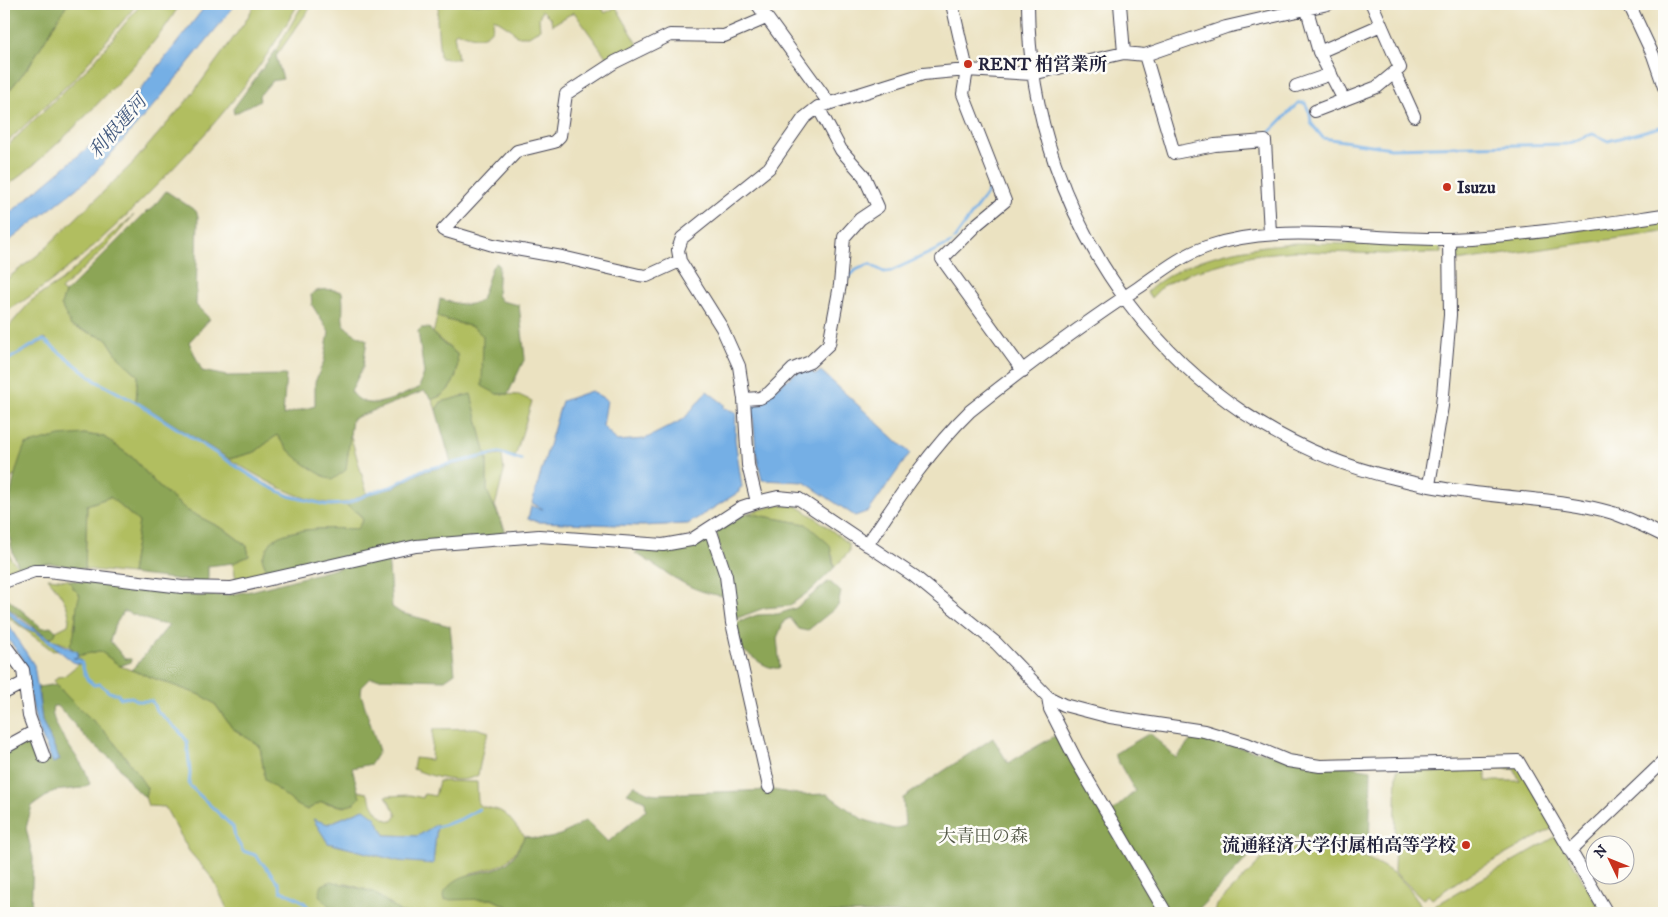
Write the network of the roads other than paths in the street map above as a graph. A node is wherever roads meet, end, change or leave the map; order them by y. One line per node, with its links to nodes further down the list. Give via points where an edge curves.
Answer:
1 (757, 4): 9 (street)
2 (952, 4): 14 (street)
3 (1028, 4): 15 (street)
4 (1120, 4): 12 (street)
5 (1328, 4): 8 (street)
6 (1372, 4): 10 (street)
7 (1629, 4): 19 (street)
8 (1310, 7): 11 (street); 13 (street, via 1226,27)
9 (766, 18): 21 (street); 27 (street, via 724,36 670,36 638,49 589,78 566,94 560,136 554,142 517,152 443,230 492,245 639,275 647,276)
10 (1381, 25): 11 (street); 17 (street, via 1400,68)
11 (1319, 52): 16 (street)
12 (1124, 54): 13 (street); 15 (street)
13 (1145, 54): 25 (street, via 1174,153 1215,145 1265,141)
14 (967, 70): 15 (street); 21 (street, via 923,74); 29 (street, via 962,94 1005,201 942,259)
15 (1032, 74): 28 (street, via 1062,183 1088,240)
16 (1331, 74): 18 (street); 20 (street)
17 (1395, 74): 20 (street, via 1377,87); 23 (street)
18 (1296, 86)
19 (1664, 87)
20 (1344, 100): 22 (street)
21 (823, 105): 27 (street, via 804,118 780,155 761,175 682,238 678,250); 30 (street, via 840,150 864,176 878,207 844,237 832,336 823,352 793,369 769,393 760,398)
22 (1316, 111)
23 (1414, 116)
24 (1664, 216): 26 (street, via 1535,233)
25 (1270, 234): 26 (street); 28 (street, via 1205,248 1174,262)
26 (1449, 238): 31 (street, via 1450,315 1442,406)
27 (680, 261): 30 (street, via 722,328 735,356 742,374)
28 (1124, 297): 29 (street); 31 (street, via 1172,355 1251,418 1332,460)
29 (1023, 371): 35 (street, via 953,428 913,475)
30 (744, 399): 32 (street, via 748,465)
31 (1429, 485): 34 (street, via 1595,508)
32 (758, 502): 33 (street, via 742,507); 35 (street, via 778,497 799,499)
33 (710, 529): 36 (street, via 691,540 663,544 539,536 416,546 231,588 182,586 48,571 34,571); 45 (street, via 726,576 732,623)
34 (1664, 536)
35 (867, 545): 40 (street, via 914,576 996,643)
36 (4, 582)
37 (4, 644): 38 (street, via 23,670)
38 (25, 682): 39 (street); 41 (street)
39 (4, 693)
40 (1048, 697): 46 (street, via 1076,710 1204,731 1288,761 1320,766 1518,761); 47 (street, via 1050,709 1076,760)
41 (35, 731): 42 (street); 43 (street)
42 (4, 748)
43 (44, 757)
44 (1664, 761): 46 (street)
45 (769, 788)
46 (1570, 851): 48 (street)
47 (1166, 913)
48 (1607, 913)

